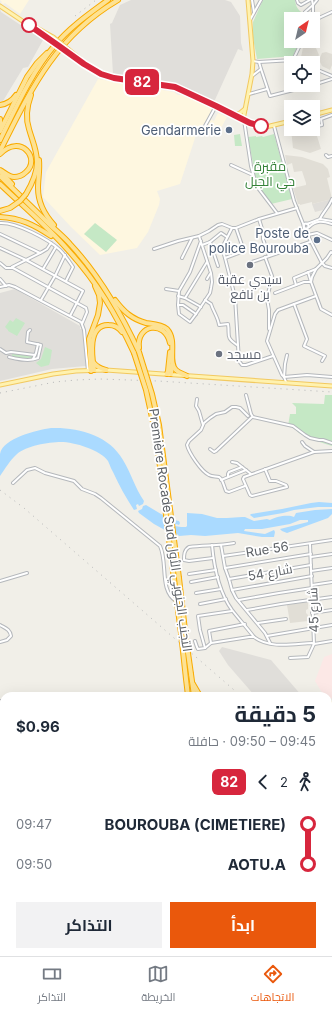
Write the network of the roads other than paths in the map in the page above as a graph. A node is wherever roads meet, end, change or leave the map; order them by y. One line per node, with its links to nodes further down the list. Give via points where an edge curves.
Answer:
1 (108, 0): 17 (highway, via 76,24)
2 (118, 0): 26 (highway, via 72,35)
3 (248, 0): 16 (main road)
4 (252, 0): 14 (street)
5 (261, 0): 14 (street)
6 (297, 0): 7 (street, via 301,5)
7 (311, 0): 9 (street)
8 (318, 0): 9 (street)
9 (313, 5): 11 (street); 12 (street)
10 (0, 6): 33 (main road, bridge, via 39,29 101,74 175,87)
11 (306, 12)
12 (313, 12)
13 (332, 12): 15 (street)
14 (254, 13): 16 (street)
15 (320, 16)
16 (250, 20): 18 (main road)
17 (55, 46): 28 (highway, via 37,63); 47 (highway, via 26,89)
18 (252, 61): 20 (street); 23 (main road)
19 (284, 61): 20 (street)
20 (259, 62): 21 (street)
21 (260, 69): 23 (street); 29 (street)
22 (320, 71): 24 (street)
23 (251, 76): 31 (main road)
24 (332, 76)
25 (332, 79): 27 (street)
26 (37, 81): 48 (highway, via 26,112); 49 (highway)
27 (320, 83)
28 (22, 87): 32 (highway, via 13,99); 46 (highway)
29 (267, 89): 30 (street, via 270,96); 31 (street)
30 (286, 92)
31 (248, 94): 34 (main road)
32 (0, 105)
33 (216, 106): 37 (main road); 42 (street)
34 (245, 109): 37 (main road); 40 (main road)
35 (332, 110): 36 (main road)
36 (320, 113)
37 (234, 115): 40 (main road)
38 (332, 115): 44 (street, via 321,118)
39 (0, 119): 45 (highway)
40 (243, 120): 43 (main road, via 263,127); 54 (street)
41 (284, 123): 43 (main road)
42 (204, 126)
43 (274, 126): 59 (street)
44 (320, 126)
45 (0, 127)
46 (0, 131)
47 (0, 140)
48 (33, 142): 60 (highway, bridge, via 36,157 33,181 20,201); 81 (highway, via 40,168 40,203 49,220)
49 (0, 153): 53 (highway, via 8,148 22,147 30,155 31,160 29,169 21,176 14,177)
50 (326, 155): 51 (street)
51 (332, 156)
52 (231, 165): 54 (street)
53 (0, 170): 58 (highway)
54 (253, 175): 61 (street, via 258,188)
55 (0, 176): 58 (highway, Première Rocade Sud التجنب الجنوبي الأول)
56 (0, 184): 85 (highway, Première Rocade Sud التجنب الجنوبي الأول)
57 (332, 199): 64 (street)
58 (32, 207): 81 (highway, Première Rocade Sud التجنب الجنوبي الأول)
59 (296, 208): 61 (street); 67 (street)
60 (0, 211)
61 (277, 214): 63 (street)
62 (0, 217): 85 (highway, via 31,224 52,236)
63 (258, 219): 70 (street); 90 (street)
64 (320, 219): 65 (street); 67 (street)
65 (332, 222): 68 (street, via 317,222)
66 (0, 223): 80 (street, via 14,226)
67 (305, 225): 68 (street); 68 (street, via 307,229); 72 (street)
68 (309, 227): 72 (street)
69 (232, 228): 70 (street); 73 (street, via 222,224); 74 (street)
70 (236, 228): 93 (street, via 244,251)
71 (0, 234): 87 (street)
72 (307, 234): 76 (street, via 317,233); 79 (street)
73 (199, 236): 75 (street); 77 (street)
74 (228, 237): 78 (street, via 221,233); 93 (street, via 222,248)
75 (192, 238): 86 (street); 92 (street)
76 (332, 240)
77 (201, 241): 82 (street); 120 (street, via 194,263)
78 (210, 242): 82 (street); 101 (street)
79 (310, 242): 90 (street); 100 (street)
80 (51, 243): 83 (street); 87 (street)
81 (70, 243): 110 (highway, Première Rocade Sud التجنب الجنوبي الأول)
82 (202, 245): 97 (street)
83 (56, 246): 89 (street); 104 (street)
84 (0, 248): 95 (street)
85 (67, 249): 109 (highway, Première Rocade Sud التجنب الجنوبي الأول)
86 (154, 249)
87 (40, 253): 95 (street)
88 (332, 253): 94 (street)
89 (65, 255): 108 (street); 113 (street, via 73,267)
90 (270, 256): 91 (street)
91 (265, 257): 99 (street); 136 (street, via 272,276 267,300)
92 (182, 258)
93 (225, 258): 138 (street, via 235,297)
94 (327, 258): 96 (street); 100 (street)
95 (26, 260): 102 (street); 104 (street)
96 (332, 260)
97 (207, 262): 107 (street); 124 (street)
98 (0, 263): 102 (street)
99 (249, 263)
100 (322, 263): 103 (street); 105 (street)
101 (218, 266)
102 (10, 268): 118 (street)
103 (332, 268)
104 (43, 269): 108 (street)
105 (316, 270): 106 (street); 114 (street, via 312,275)
106 (308, 272): 114 (street); 115 (street, via 294,278)
107 (211, 273): 112 (street); 126 (street, via 211,288)
108 (55, 276): 113 (street); 118 (street)
109 (92, 278): 141 (highway, Première Rocade Sud التجنب الجنوبي الأول, via 110,305); 151 (highway, via 100,304 89,339)
110 (98, 278): 140 (highway, Première Rocade Sud التجنب الجنوبي الأول); 144 (highway, via 132,318 162,326 167,330 171,336)
111 (0, 279): 116 (street)
112 (207, 279)
113 (66, 281): 127 (street, via 83,291)
114 (312, 282): 115 (street); 123 (street)
115 (296, 285): 121 (street)
116 (6, 286): 117 (street); 125 (street, via 16,287)
117 (0, 287)
118 (49, 287): 125 (street); 127 (street)
119 (166, 290): 120 (street)
120 (179, 291): 122 (street)
121 (274, 293)
122 (178, 296): 124 (street); 129 (street)
123 (316, 296): 128 (street); 132 (street, via 321,309)
124 (185, 298): 130 (street)
125 (41, 300): 133 (street)
126 (205, 300): 130 (street); 138 (street, via 211,304 219,325 228,324 229,339)
127 (77, 302): 133 (street); 134 (street, via 86,308 87,312)
128 (294, 304): 136 (street, via 276,312); 149 (street, via 307,339 304,346 325,356)
129 (178, 305): 131 (street, via 183,305); 131 (street, via 179,314 189,321)
130 (201, 307): 131 (street)
131 (196, 314)
132 (332, 315)
133 (70, 316): 134 (street)
134 (82, 324): 151 (street)
135 (30, 330): 137 (street, via 27,342)
136 (269, 332): 145 (street, via 267,341)
137 (38, 344): 142 (street); 147 (street, via 41,346 39,356)
138 (237, 345): 145 (street, via 242,365)
139 (0, 349): 142 (street, via 6,353)
140 (139, 352): 152 (highway, via 139,339 146,330 156,328 165,332 170,341); 196 (highway, Première Rocade Sud التجنب الجنوبي الأول, bridge, via 159,425)
141 (134, 353): 148 (highway, via 121,331 112,325 105,325 99,327 92,340); 196 (highway, Première Rocade Sud التجنب الجنوبي الأول, bridge, via 154,422)
142 (36, 355): 147 (street)
143 (287, 355): 154 (street)
144 (172, 356): 152 (highway); 153 (highway, via 175,370)
145 (273, 356): 154 (street)
146 (9, 357): 147 (street)
147 (33, 360)
148 (93, 361): 150 (highway); 151 (highway)
149 (322, 361)
150 (106, 370): 151 (main road); 152 (main road)
151 (91, 371): 157 (main road, via 53,374)
152 (169, 374): 153 (main road)
153 (187, 376): 156 (main road)
154 (284, 377): 155 (street); 156 (street)
155 (332, 377)
156 (286, 382): 158 (main road)
157 (0, 385)
158 (332, 386)
159 (246, 395): 162 (street)
160 (197, 398): 163 (street, via 196,406)
161 (248, 416): 163 (street, via 240,408 234,407 215,414)
162 (252, 417): 165 (street, via 293,426 310,438); 166 (street, via 216,451)
163 (203, 425): 175 (street, via 188,442 187,447 194,460 208,475)
164 (302, 442): 168 (street)
165 (332, 443)
166 (210, 449)
167 (332, 450): 168 (street)
168 (314, 452): 171 (street)
169 (232, 462): 170 (street)
170 (242, 467): 172 (street); 174 (street, via 229,472)
171 (265, 469): 173 (street); 177 (street, via 269,481 276,481 287,487 251,496)
172 (246, 470): 173 (street); 174 (street)
173 (251, 474): 177 (street, via 243,478)
174 (228, 477): 175 (street)
175 (221, 480): 177 (street, via 227,492)
176 (13, 482): 209 (street, via 27,470 35,468 74,481 101,498 160,546 167,590)
177 (245, 486)
178 (332, 540): 180 (street, Rue 56)
179 (234, 543): 182 (street)
180 (310, 544): 184 (street, Rue 56); 185 (street, شارع 45)
181 (212, 545): 182 (street); 186 (street); 186 (street, via 187,548 184,560)
182 (220, 545): 184 (street)
183 (332, 554): 185 (street)
184 (223, 556): 188 (street)
185 (311, 556): 187 (street, شارع 45); 188 (street)
186 (213, 558): 190 (street)
187 (311, 565): 191 (street, شارع 45); 197 (street, شارع 54)
188 (225, 568): 197 (street)
189 (332, 568): 191 (street)
190 (216, 570): 193 (street); 195 (street)
191 (311, 571): 194 (street, شارع 45)
192 (28, 573): 198 (street)
193 (189, 574)
194 (312, 576): 201 (street, شارع 45); 203 (street)
195 (218, 577): 199 (street); 202 (street)
196 (176, 579): 209 (highway, Première Rocade Sud التجنب الجنوبي الأول); 231 (highway, Première Rocade Sud التجنب الجنوبي الأول, bridge)
197 (229, 579): 203 (street)
198 (0, 581)
199 (191, 582)
200 (332, 582): 201 (street)
201 (312, 587): 207 (street); 208 (street, شارع 45)
202 (221, 589): 204 (street); 206 (street)
203 (232, 590): 207 (street)
204 (196, 593)
205 (332, 597): 208 (street)
206 (226, 600): 210 (street); 213 (street)
207 (239, 600): 211 (street)
208 (313, 600): 211 (street); 214 (street, شارع 45)
209 (177, 602): 232 (highway, Première Rocade Sud التجنب الجنوبي الأول, bridge)
210 (200, 604)
211 (247, 610): 216 (street)
212 (332, 610): 214 (street)
213 (233, 611): 217 (street); 229 (street, via 198,616)
214 (312, 613): 220 (street, شارع 45)
215 (286, 619): 216 (street)
216 (258, 623): 222 (street)
217 (244, 624): 221 (street); 226 (street, via 209,631)
218 (0, 625): 225 (street, via 7,628 11,636)
219 (332, 625): 220 (street)
220 (313, 627): 222 (street); 228 (street, شارع 45)
221 (254, 636): 226 (street); 227 (street, via 260,641)
222 (267, 636): 227 (street)
223 (195, 641): 229 (street, via 198,649)
224 (332, 641): 228 (street)
225 (0, 642)
226 (211, 643): 229 (street)
227 (270, 643): 228 (street)
228 (314, 644): 230 (street, شارع 45, via 308,657)
229 (205, 648)
230 (290, 658)
231 (192, 681): 233 (highway, Première Rocade Sud التجنب الجنوبي الأول); 234 (highway)
232 (187, 692)
233 (193, 692)
234 (198, 692)

